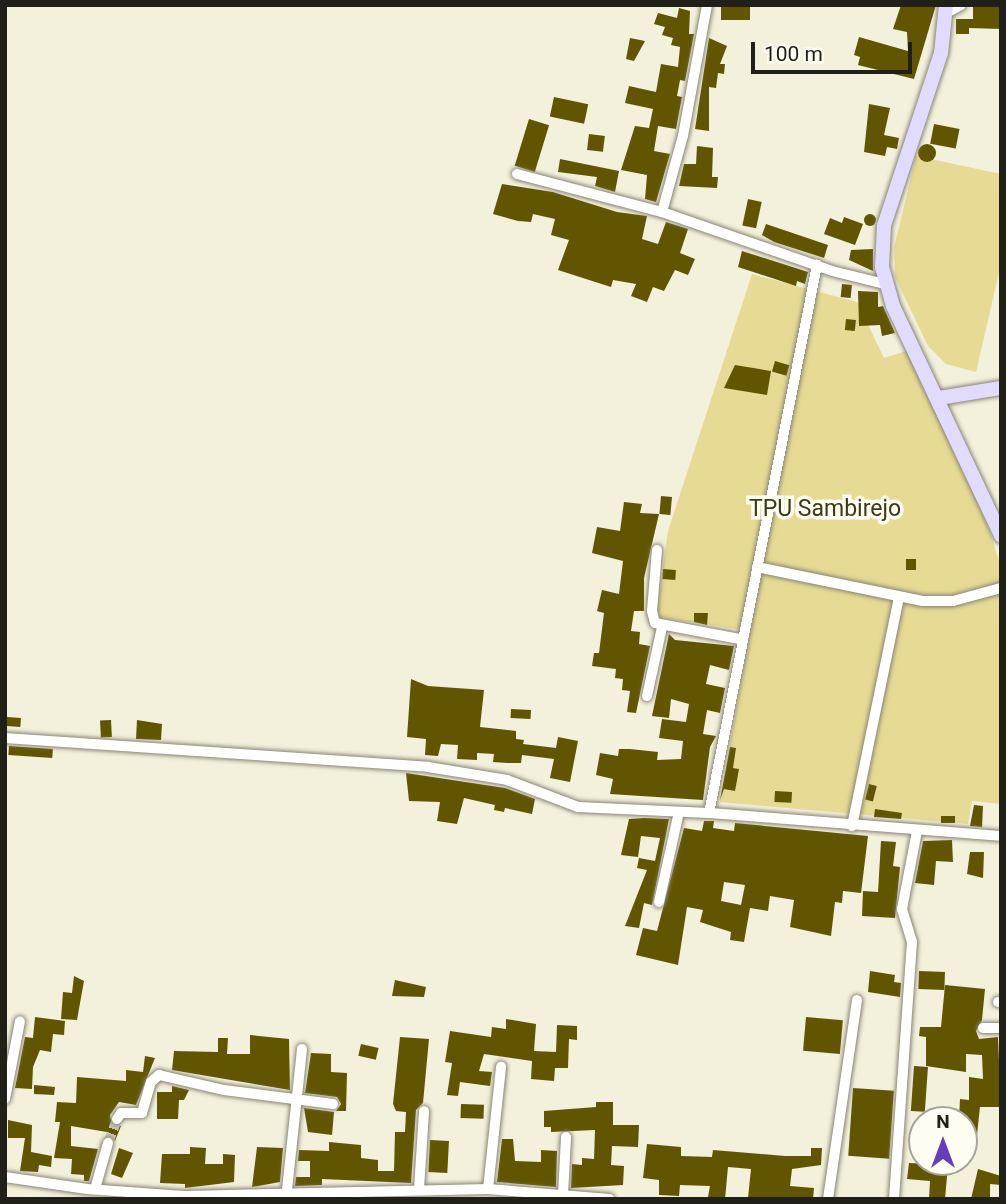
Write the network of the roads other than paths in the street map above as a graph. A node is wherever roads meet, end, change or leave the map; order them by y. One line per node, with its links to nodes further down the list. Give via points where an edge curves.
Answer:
1 (707, 5): 5 (street, via 683,136)
2 (961, 5): 3 (street)
3 (946, 9): 7 (main road, via 940,52 884,225)
4 (517, 174): 5 (street)
5 (662, 212): 6 (street)
6 (817, 265): 7 (street); 12 (street)
7 (885, 284): 9 (main road)
8 (1001, 388): 9 (main road)
9 (939, 398): 10 (main road)
10 (1001, 536)
11 (657, 550): 15 (street, via 652,611)
12 (757, 566): 14 (street); 16 (street)
13 (1001, 588): 14 (street, via 953,601)
14 (899, 597): 21 (street)
15 (662, 627): 16 (street); 17 (street)
16 (740, 639): 20 (street)
17 (647, 696)
18 (5, 738): 19 (street, via 428,767 507,780 578,807)
19 (679, 812): 20 (street); 24 (street)
20 (709, 813): 21 (street)
21 (852, 826): 22 (street)
22 (917, 831): 23 (street); 50 (street, via 902,909 912,942)
23 (1001, 836)
24 (659, 902)
25 (857, 1000): 49 (street)
26 (20, 1021): 31 (street)
27 (983, 1028): 28 (street)
28 (1001, 1028)
29 (302, 1049): 32 (street)
30 (501, 1067): 40 (street)
31 (5, 1099)
32 (295, 1100): 33 (street); 35 (street, via 159,1075 151,1082 142,1113 121,1113); 45 (street)
33 (332, 1104)
34 (424, 1111): 39 (street)
35 (117, 1119)
36 (566, 1137): 43 (street)
37 (108, 1143): 41 (street)
38 (5, 1177): 41 (street)
39 (419, 1189): 40 (street); 42 (street)
40 (488, 1189): 43 (street)
41 (89, 1192): 44 (street)
42 (406, 1195): 46 (street)
43 (563, 1195): 47 (street)
44 (163, 1196): 45 (street)
45 (287, 1197): 46 (street)
46 (363, 1197)
47 (588, 1198): 48 (street)
48 (610, 1199)
49 (828, 1199)
50 (894, 1199)

